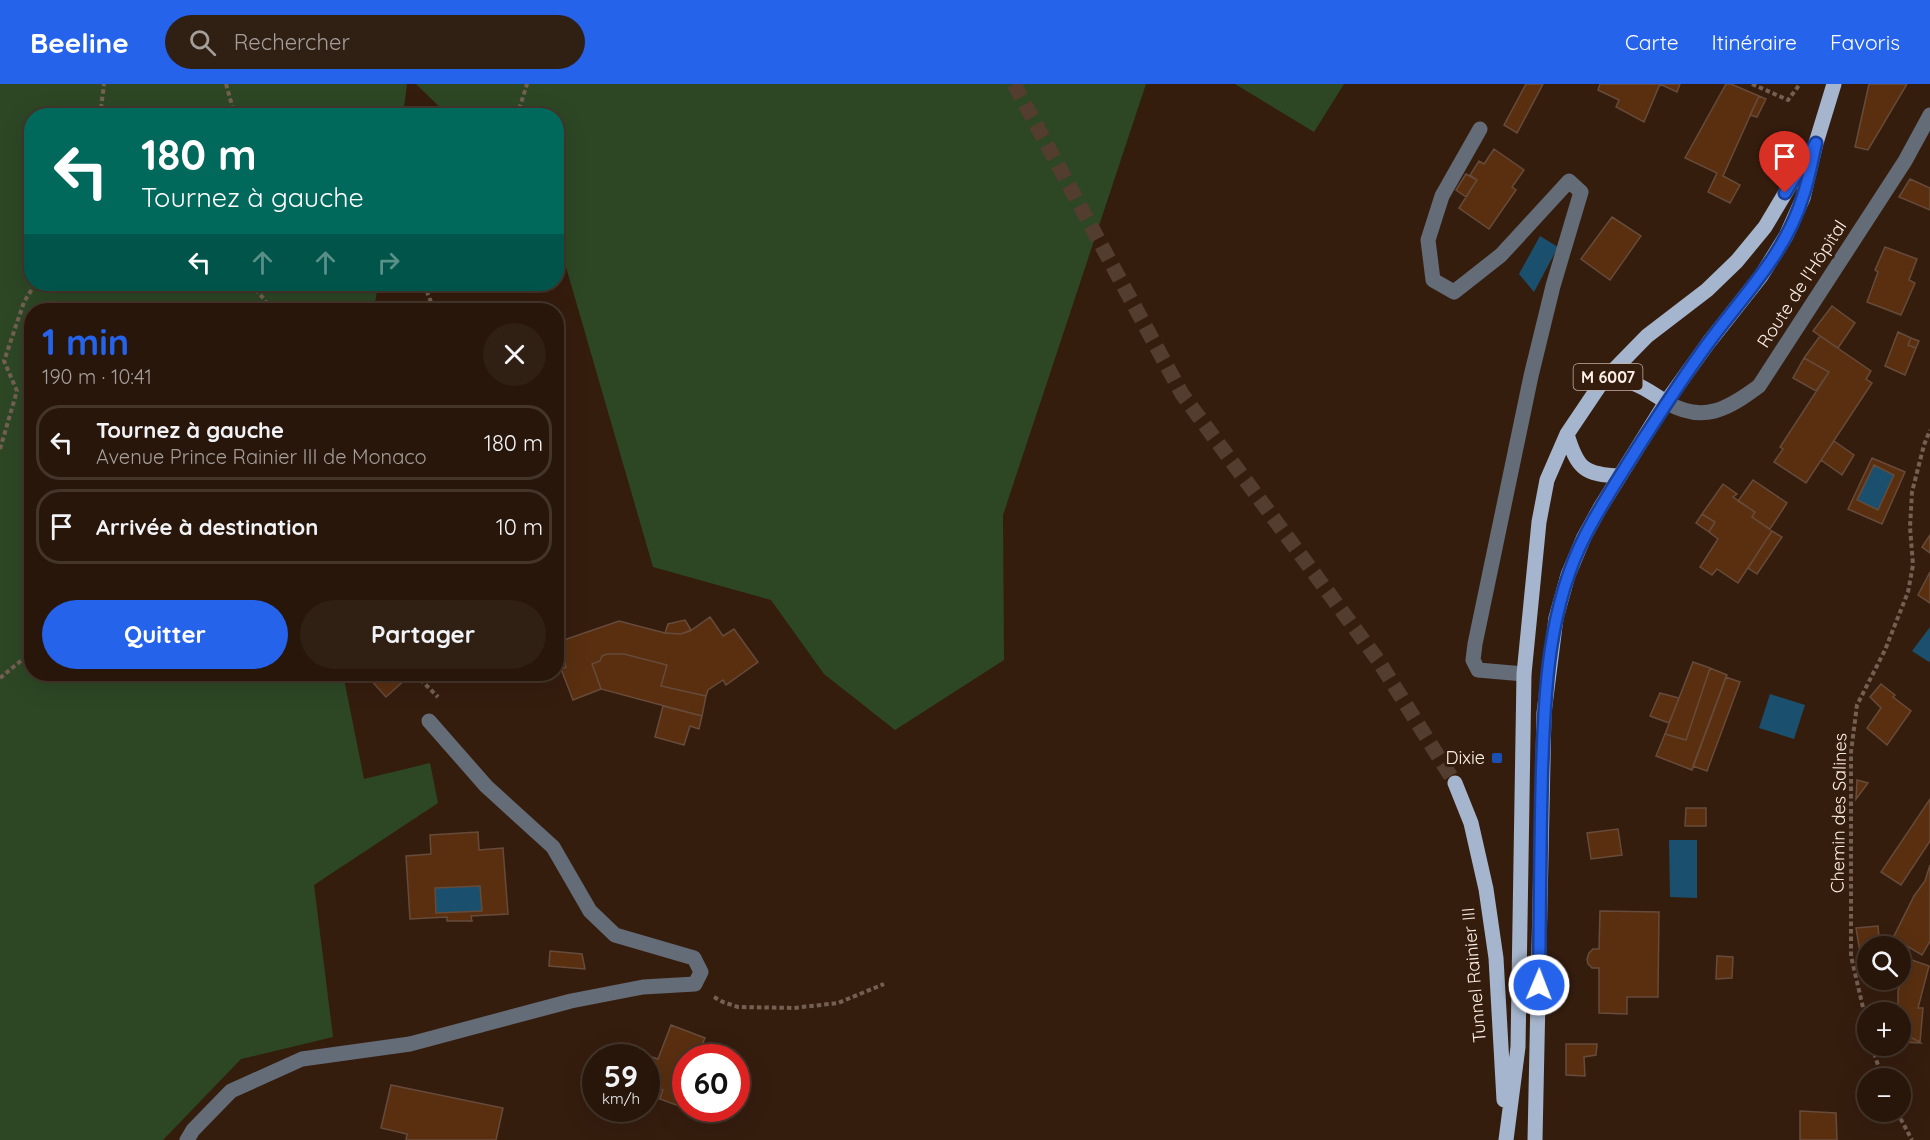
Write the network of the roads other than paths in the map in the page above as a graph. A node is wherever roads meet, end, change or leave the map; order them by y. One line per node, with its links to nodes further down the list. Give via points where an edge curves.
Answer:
1 (1834, 84): 4 (main road, M 6007)
2 (1930, 115): 6 (street, Route de l'Hôpital, via 1905,161 1759,386 1714,412 1691,414)
3 (1480, 129): 9 (street, via 1442,196 1428,240 1433,280 1454,292 1501,255 1569,181 1581,192 1531,376 1473,660 1478,670)
4 (1816, 143): 5 (main road, M 6007, via 1765,227 1737,261 1707,290 1647,336); 6 (main road, M 6007, via 1803,198 1786,236 1761,276)
5 (1602, 382): 6 (main road, via 1636,383); 7 (main road, M 6007)
6 (1666, 402): 8 (main road, M 6007)
7 (1567, 434): 8 (main road, via 1577,462 1586,471); 9 (main road, M 6007, via 1547,480 1539,522)
8 (1620, 476): 14 (main road, M 6007, via 1584,537 1568,575 1556,618 1548,674 1541,801)
9 (1524, 674): 12 (main road, M 6007, via 1518,1047)
10 (429, 721): 13 (street, via 486,786 553,847 590,911 615,935 694,958 701,972 695,984 643,987 571,1001 410,1044 302,1059 231,1091)
11 (1455, 783): 12 (main road, Tunnel Rainier III, via 1471,823 1486,889 1496,958)
12 (1507, 1136)
13 (187, 1140)
14 (1535, 1140)

